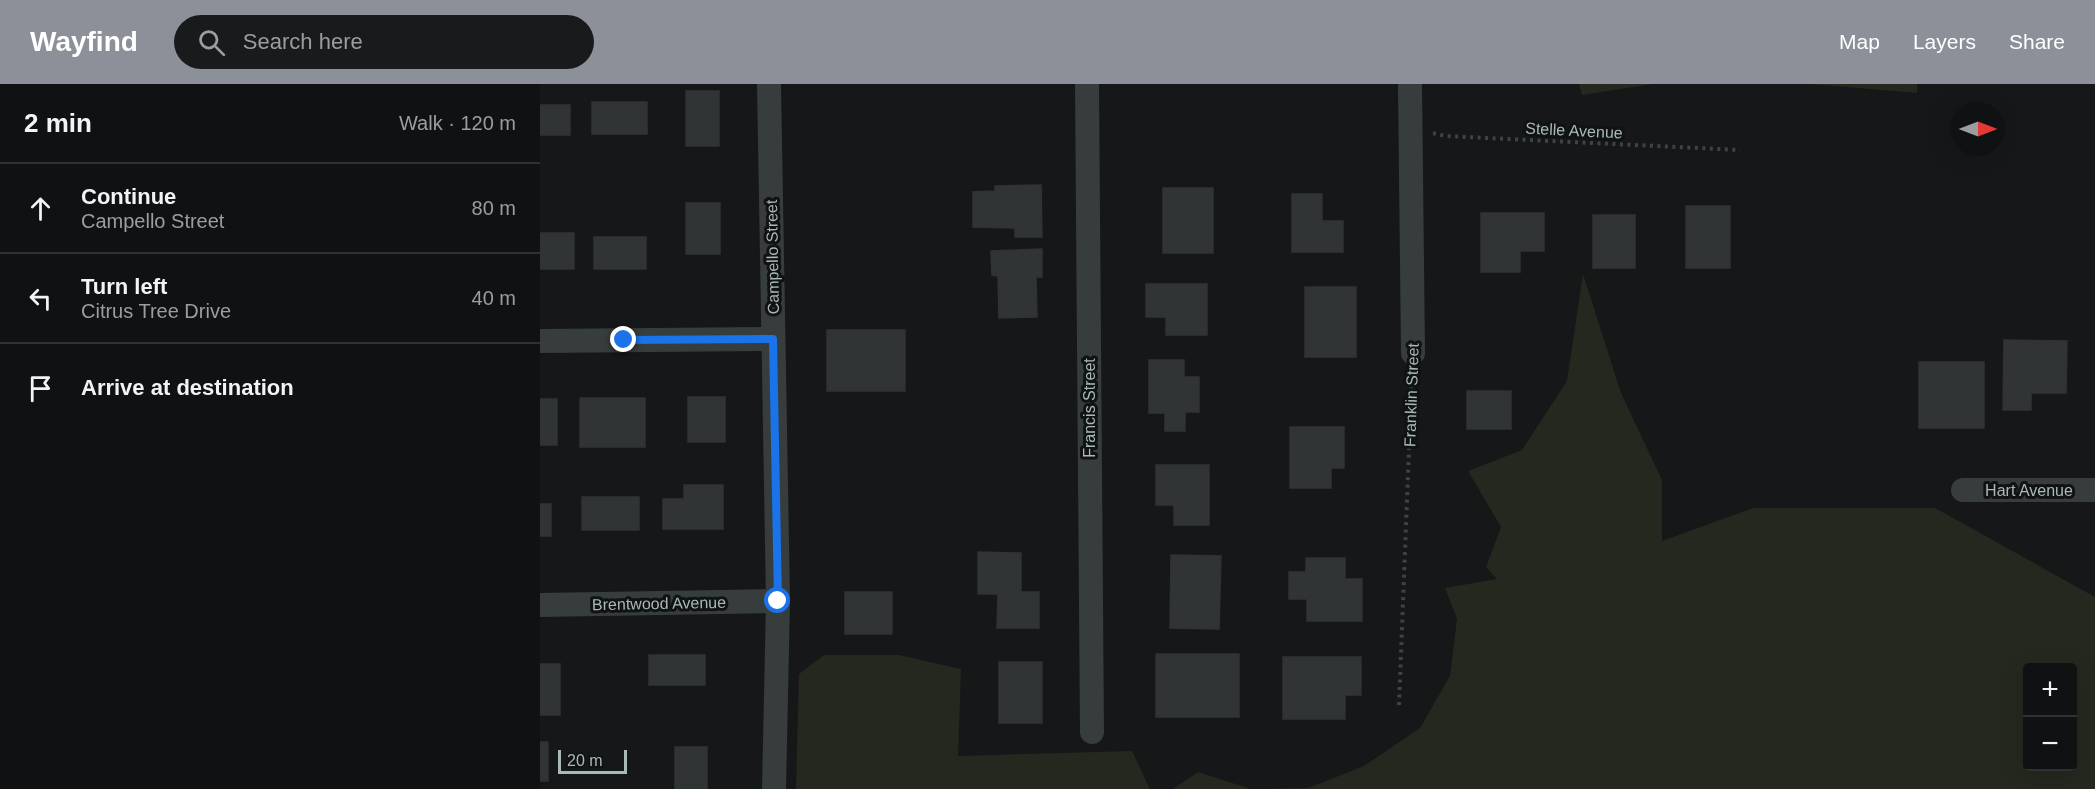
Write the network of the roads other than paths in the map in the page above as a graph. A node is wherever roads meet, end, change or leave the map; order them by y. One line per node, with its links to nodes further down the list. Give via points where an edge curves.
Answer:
1 (769, 84): 4 (street, Campello Street)
2 (1087, 84): 11 (street, Francis Street)
3 (1410, 84): 6 (street, Franklin Street)
4 (773, 339): 5 (street); 9 (street, Campello Street)
5 (540, 341)
6 (1413, 353)
7 (1963, 490): 8 (street, Hart Avenue)
8 (2095, 490)
9 (778, 601): 10 (street, Brentwood Avenue); 12 (street, Campello Street)
10 (540, 605)
11 (1092, 732)
12 (774, 789)

